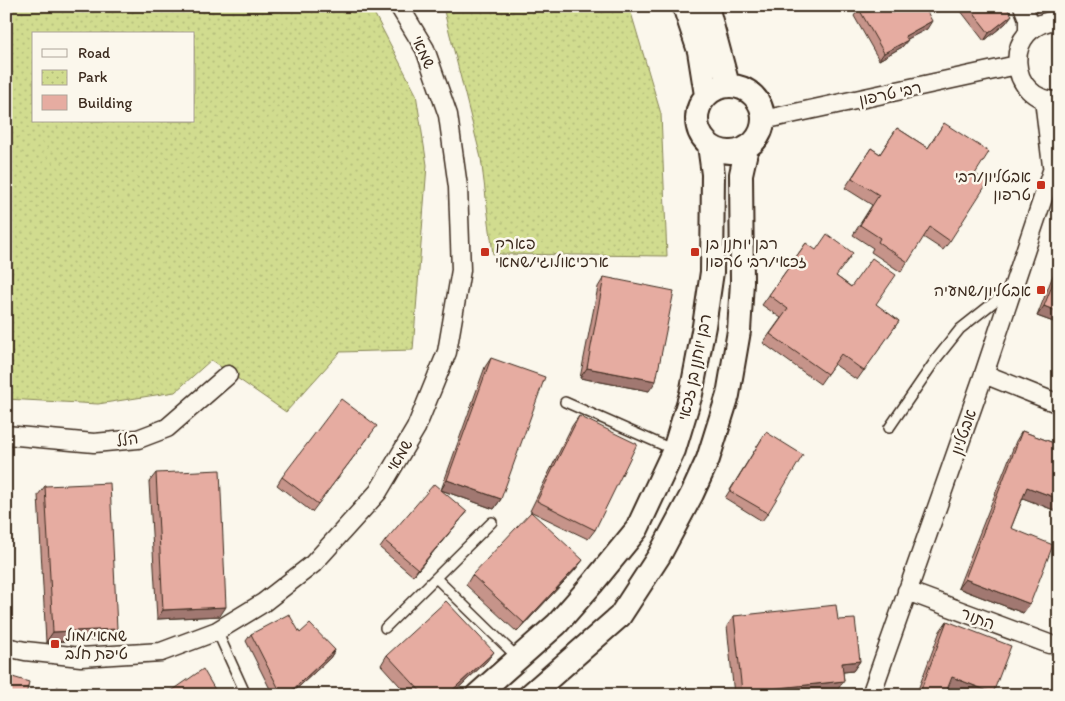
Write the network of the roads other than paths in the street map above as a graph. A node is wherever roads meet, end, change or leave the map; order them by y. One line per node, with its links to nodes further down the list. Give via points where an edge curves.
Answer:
1 (399, 6): 29 (street, שמאי, via 425,49 448,115 458,187 461,270 447,352 416,428 378,492 313,564 262,603)
2 (684, 6): 10 (street, via 699,51)
3 (707, 6): 9 (street)
4 (1023, 6): 7 (street)
5 (1050, 6): 6 (street)
6 (1059, 18): 7 (street)
7 (1028, 32): 8 (street, via 1017,54)
8 (1017, 66): 11 (street, via 1025,86 1034,94); 12 (street, רבי טרפון)
9 (728, 85): 10 (street); 12 (street, via 739,86 757,99)
10 (706, 95): 13 (street, via 696,115 701,136)
11 (1051, 100): 16 (street, אבטליון)
12 (763, 120): 14 (street, via 756,140)
13 (709, 145): 14 (street, via 728,152); 24 (street, רבן יוחנן בן זכאי, via 713,174 712,272 692,394)
14 (747, 147): 35 (street, via 741,174 739,331 728,395 708,459 659,556 620,616)
15 (1059, 150): 16 (street, אבטליון)
16 (1052, 168): 17 (street, אבטליון)
17 (1012, 288): 18 (street, אבטליון); 22 (lane, via 960,329)
18 (984, 374): 21 (street); 27 (street, אבטליון)
19 (228, 375): 23 (street, הלל, via 167,428 138,439 94,444)
20 (565, 402): 24 (lane)
21 (1059, 404)
22 (889, 428)
23 (6, 435)
24 (674, 450): 32 (street, רבן יוחנן בן זכאי, via 637,529 557,624)
25 (492, 522): 26 (lane)
26 (436, 578): 28 (lane); 32 (lane)
27 (907, 591): 30 (street, התור); 36 (street, אבטליון)
28 (385, 628)
29 (216, 631): 31 (street, שמאי, via 161,652 81,658); 33 (lane)
30 (1049, 644)
31 (6, 647)
32 (518, 658): 34 (street, רבן יוחנן בן זכאי)
33 (246, 695)
34 (477, 695)
35 (530, 695)
36 (871, 695)

